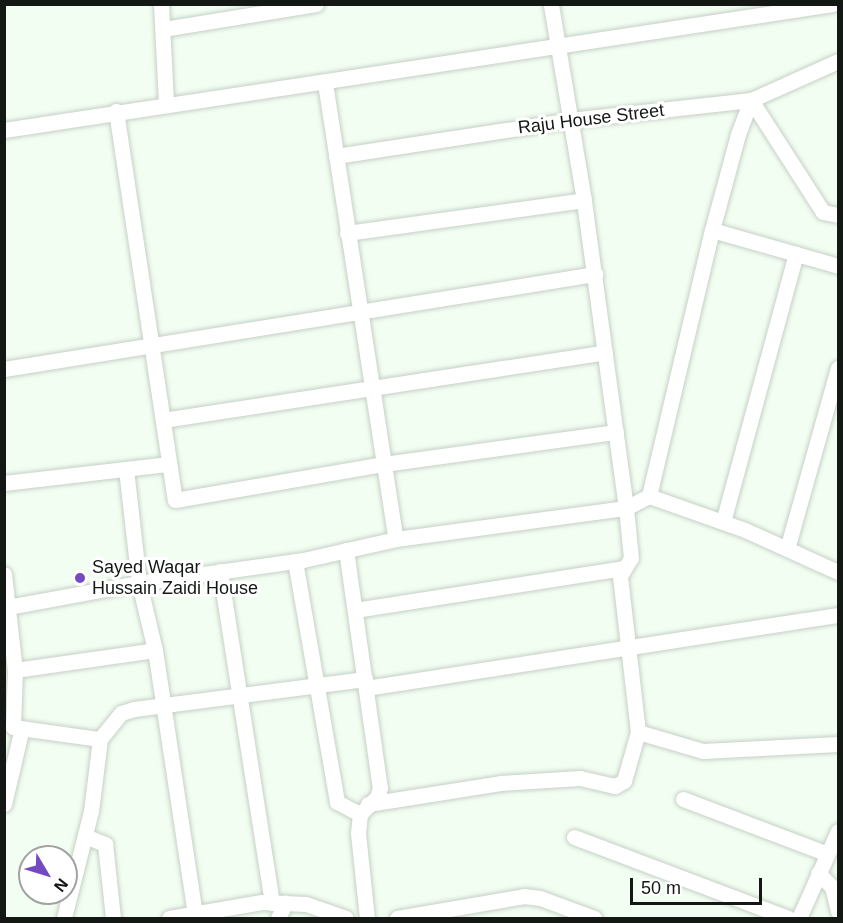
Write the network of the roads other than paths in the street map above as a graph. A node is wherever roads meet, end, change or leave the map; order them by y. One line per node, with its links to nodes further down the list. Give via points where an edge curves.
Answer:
1 (162, 4): 6 (street)
2 (316, 4): 5 (street)
3 (551, 4): 7 (street)
4 (832, 4): 7 (street)
5 (280, 8): 6 (street)
6 (164, 29): 11 (street)
7 (557, 46): 9 (street); 13 (street)
8 (838, 61): 10 (street, Raju House Street)
9 (325, 83): 11 (street); 15 (street)
10 (751, 100): 13 (street, Raju House Street); 17 (street, via 823,212); 18 (street)
11 (166, 102): 12 (street)
12 (116, 111): 14 (street); 24 (street)
13 (570, 120): 15 (street, Raju House Street); 16 (street)
14 (4, 130)
15 (336, 156): 19 (street)
16 (584, 200): 19 (street); 22 (street)
17 (838, 215)
18 (712, 230): 20 (street); 35 (street)
19 (348, 233): 23 (street)
20 (796, 254): 21 (street); 37 (street)
21 (838, 266)
22 (595, 274): 23 (street); 25 (street)
23 (359, 311): 24 (street); 28 (street)
24 (153, 345): 27 (street); 29 (street)
25 (605, 352): 28 (street); 30 (street)
26 (838, 368): 39 (street)
27 (4, 369)
28 (372, 388): 29 (street); 32 (street)
29 (163, 420): 31 (street)
30 (616, 432): 32 (street); 36 (street)
31 (167, 464): 32 (street, via 175,500); 33 (street)
32 (384, 464): 38 (street)
33 (126, 469): 34 (street); 46 (street)
34 (4, 483)
35 (649, 496): 36 (street); 37 (street)
36 (626, 508): 38 (street); 42 (street, via 631,558)
37 (723, 522): 39 (street)
38 (396, 539): 40 (street)
39 (787, 549): 44 (street)
40 (346, 550): 41 (street); 48 (street)
41 (295, 561): 43 (street); 54 (street)
42 (623, 568): 48 (street); 50 (street, via 620,576)
43 (220, 571): 46 (street); 56 (street)
44 (838, 572)
45 (5, 582): 47 (street)
46 (139, 583): 47 (street); 51 (street)
47 (8, 607): 52 (street)
48 (355, 610): 53 (street)
49 (838, 615): 50 (street)
50 (627, 648): 53 (street); 59 (street)
51 (155, 650): 52 (street); 57 (street)
52 (15, 670): 55 (street)
53 (365, 683): 54 (street); 64 (street, via 380,788 377,798)
54 (316, 685): 56 (street); 64 (street, via 337,802)
55 (10, 686): 58 (street, via 13,727)
56 (240, 695): 57 (street); 70 (street)
57 (163, 705): 60 (street, via 121,713); 72 (street)
58 (22, 728): 60 (street); 63 (street)
59 (638, 732): 61 (street, via 704,752); 64 (street, via 624,781 615,786 580,778 500,783)
60 (100, 739): 66 (street)
61 (838, 744)
62 (683, 799): 68 (street)
63 (4, 804)
64 (364, 809): 79 (street, via 358,833)
65 (838, 831): 68 (street)
66 (85, 836): 74 (street); 75 (street, via 105,844)
67 (574, 837): 82 (street)
68 (825, 853): 69 (street)
69 (818, 873): 71 (street, via 832,887); 83 (street)
70 (278, 903): 72 (street); 73 (street, via 306,904); 77 (street)
71 (838, 911)
72 (195, 914): 76 (street)
73 (326, 915): 78 (street)
74 (64, 918)
75 (113, 918)
76 (169, 918)
77 (278, 918)
78 (346, 918)
79 (367, 918)
80 (397, 918): 81 (street, via 524,896)
81 (594, 918)
82 (788, 918)
83 (799, 918)

